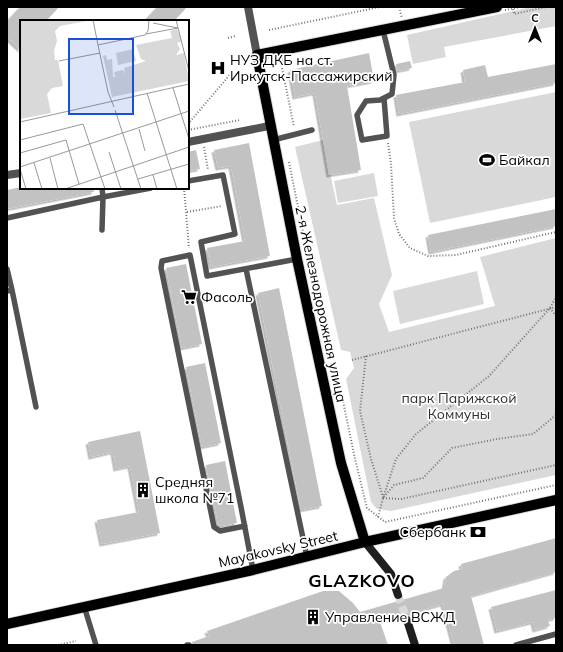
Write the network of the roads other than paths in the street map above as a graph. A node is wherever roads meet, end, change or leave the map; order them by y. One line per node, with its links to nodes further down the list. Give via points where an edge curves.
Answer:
1 (248, 7): 4 (street, 2-я Железнодорожная улица)
2 (497, 10): 3 (main road)
3 (383, 30): 4 (main road); 5 (lane, via 395,78 392,94)
4 (257, 55): 6 (main road, 2-я Железнодорожная улица)
5 (384, 98): 5 (lane, via 366,101 357,114 362,140 387,136)
6 (269, 126): 8 (main road, 2-я Железнодорожная улица); 9 (street)
7 (312, 130): 8 (lane)
8 (273, 140): 18 (main road, 2-я Железнодорожная улица)
9 (189, 142)
10 (20, 173): 11 (street)
11 (7, 175)
12 (189, 181): 19 (lane, via 223,175 235,234 201,242 207,276)
13 (102, 189): 15 (lane)
14 (145, 189): 15 (lane)
15 (103, 196): 16 (lane); 17 (lane)
16 (7, 218)
17 (102, 230)
18 (297, 259): 19 (lane); 25 (main road, 2-я Железнодорожная улица, via 341,463)
19 (246, 268): 26 (lane)
20 (7, 269): 21 (lane)
21 (9, 290): 22 (lane)
22 (36, 407)
23 (556, 500): 25 (main road, Mayakovsky Street)
24 (245, 526): 24 (lane, via 190,255 162,261 161,268 214,527 220,531); 27 (lane)
25 (365, 542): 26 (main road, Mayakovsky Street); 28 (main road, 2-я Железнодорожная улица, via 391,574)
26 (307, 557): 27 (main road, Mayakovsky Street)
27 (253, 570): 29 (main road, Mayakovsky Street)
28 (398, 595)
29 (84, 606): 31 (main road, Mayakovsky Street); 33 (lane)
30 (407, 620): 34 (main road)
31 (7, 624)
32 (556, 634): 35 (lane)
33 (96, 645)
34 (415, 645)
35 (516, 645)

